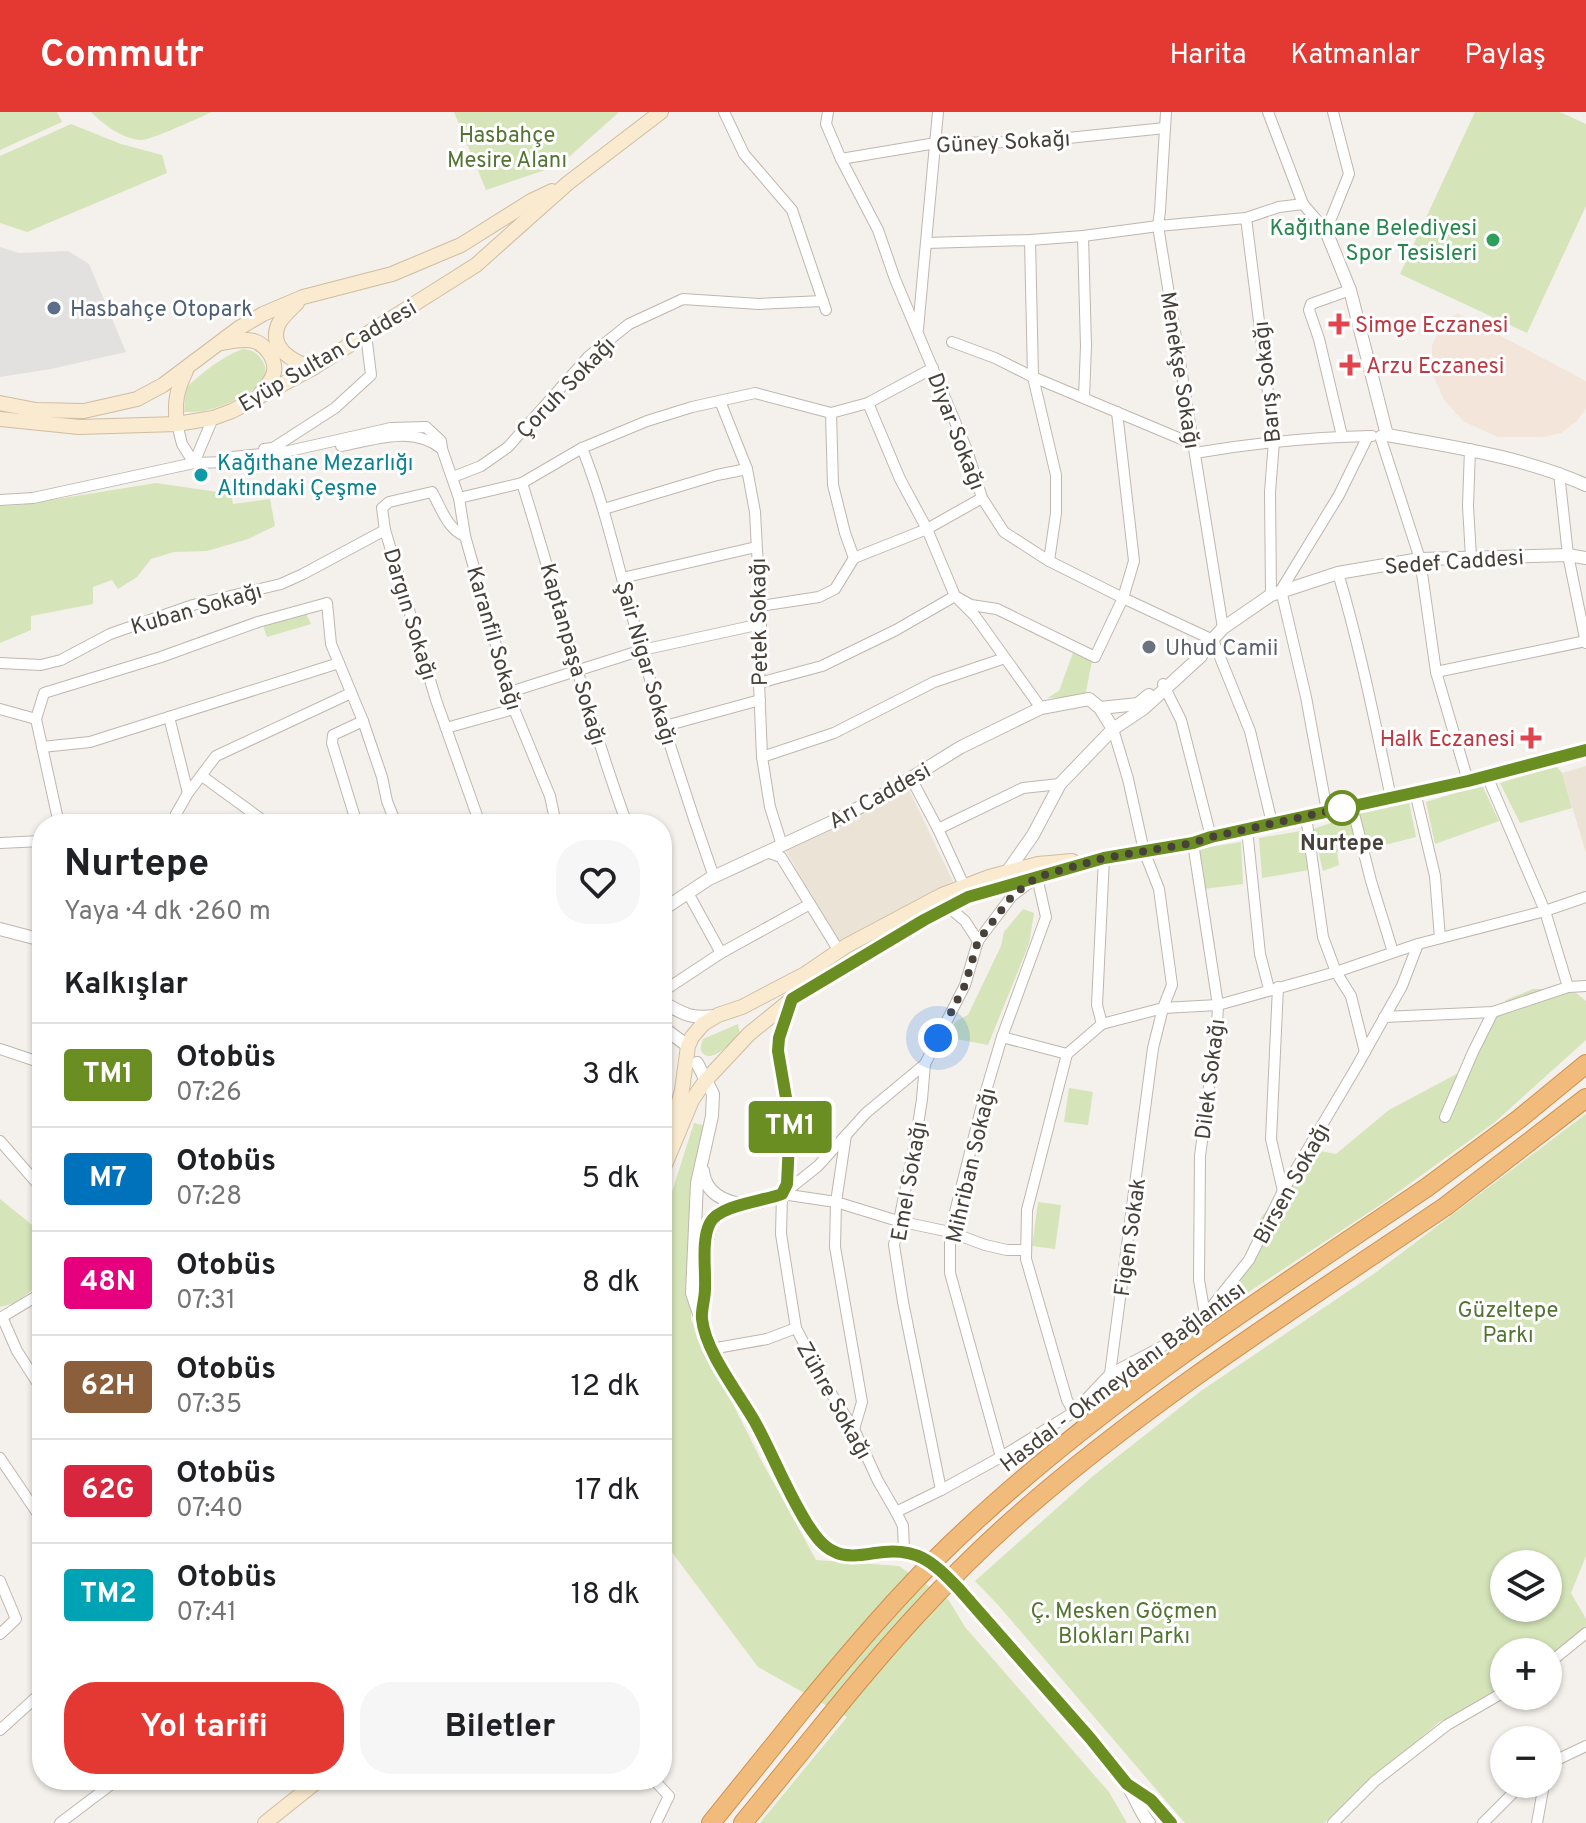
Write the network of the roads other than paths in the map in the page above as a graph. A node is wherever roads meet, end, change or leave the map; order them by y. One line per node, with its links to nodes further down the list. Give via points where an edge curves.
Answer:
1 (661, 112): 11 (main road, Eyüp Sultan Caddesi)
2 (724, 112): 49 (street, Çoruh Sokağı, via 744,154 792,210 825,305 683,299 629,324 588,357 508,447)
3 (828, 112): 10 (street, Diyar Sokağı, via 826,124)
4 (938, 112): 9 (street)
5 (1166, 112): 8 (street, Menekşe Sokağı)
6 (1268, 112): 12 (street)
7 (1333, 112): 15 (street, via 1349,174)
8 (1165, 128): 9 (street, Güney Sokağı, via 1029,142); 14 (street, Menekşe Sokağı)
9 (936, 143): 10 (street, Güney Sokağı); 18 (street)
10 (841, 159): 21 (street, Diyar Sokağı, via 878,230)
11 (568, 183): 20 (main road, Eyüp Sultan Caddesi, via 461,245 392,274); 22 (main road, Eyüp Sultan Caddesi, via 476,265)
12 (1303, 204): 13 (street); 15 (street)
13 (1246, 218): 14 (street); 41 (street, Barış Sokağı)
14 (1158, 226): 16 (street); 43 (street, Menekşe Sokağı)
15 (1326, 231): 19 (street)
16 (1083, 236): 17 (street); 29 (street)
17 (1030, 240): 18 (street); 28 (street)
18 (926, 243): 21 (street)
19 (1350, 290): 39 (street, via 1311,304 1309,310); 40 (street)
20 (303, 297): 24 (main road, Eyüp Sultan Caddesi); 26 (main road, via 276,333 286,356)
21 (918, 332): 27 (street, Diyar Sokağı)
22 (366, 334): 26 (main road, Eyüp Sultan Caddesi); 45 (street, via 371,375 335,408)
23 (952, 342): 28 (street)
24 (215, 344): 25 (main road, Eyüp Sultan Caddesi); 30 (main road, via 255,341 267,349 274,373)
25 (192, 362): 32 (main road, Eyüp Sultan Caddesi, via 137,399 84,411); 38 (main road, via 176,393)
26 (313, 368): 30 (main road, Eyüp Sultan Caddesi)
27 (933, 368): 33 (street); 53 (street, Diyar Sokağı)
28 (1033, 377): 29 (street); 65 (street, via 1056,475)
29 (1084, 397): 34 (street)
30 (257, 398): 36 (main road, Eyüp Sultan Caddesi)
31 (720, 401): 35 (street, via 755,393); 42 (street, via 647,421); 47 (street, Petek Sokağı)
32 (0, 403)
33 (868, 403): 35 (street); 56 (street)
34 (1117, 412): 43 (street); 70 (street, via 1134,561)
35 (831, 413): 62 (street, via 833,485)
36 (213, 418): 38 (main road, Eyüp Sultan Caddesi); 46 (street)
37 (0, 419): 38 (main road, Eyüp Sultan Caddesi, via 79,427)
38 (177, 424): 46 (street)
39 (1342, 436): 40 (street); 41 (street)
40 (1378, 436): 44 (street); 64 (street); 68 (street)
41 (1274, 441): 43 (street); 68 (street, Barış Sokağı, via 1270,492)
42 (582, 448): 50 (street); 55 (street, Şair Nigar Sokağı)
43 (1194, 448): 73 (street, Menekşe Sokağı)
44 (1470, 449): 48 (street); 61 (street)
45 (254, 459): 46 (street); 49 (street, Karanfil Sokağı, via 391,428 426,427 441,441)
46 (194, 463): 54 (street, via 33,498)
47 (747, 469): 55 (street); 59 (street, Petek Sokağı)
48 (1559, 473): 51 (street); 60 (street)
49 (453, 477): 52 (street, Karanfil Sokağı)
50 (522, 483): 52 (street); 80 (street, Kaptanpaşa Sokağı)
51 (1586, 485)
52 (459, 498): 58 (street, Karanfil Sokağı)
53 (982, 498): 56 (street); 65 (street, Diyar Sokağı, via 1004,532)
54 (0, 500)
55 (604, 509): 67 (street, Şair Nigar Sokağı)
56 (927, 529): 62 (street); 69 (street)
57 (385, 530): 58 (street, Dargın Sokağı, via 382,508 389,502 432,492 450,526); 78 (street, Kuban Sokağı, via 281,584 193,605 110,634 61,660 41,665); 95 (street, Dargın Sokağı)
58 (465, 536): 84 (street, Karanfil Sokağı)
59 (756, 547): 67 (street); 71 (street, Petek Sokağı)
60 (1568, 555): 61 (street, Sedef Caddesi); 63 (street, Sedef Caddesi); 75 (street)
61 (1471, 557): 64 (street, Sedef Caddesi)
62 (854, 558): 71 (street, via 835,589 819,597)
63 (1586, 558)
64 (1420, 559): 66 (street, Sedef Caddesi); 81 (street)
65 (1049, 561): 70 (street, Diyar Sokağı)
66 (1338, 573): 68 (street, Sedef Caddesi); 107 (street)
67 (622, 578): 76 (street, Şair Nigar Sokağı)
68 (1276, 592): 73 (street, Sedef Caddesi); 109 (street, Barış Sokağı, via 1306,697)
69 (955, 596): 70 (street, via 997,609 1095,657); 77 (street); 82 (street, via 822,666)
70 (1123, 598): 74 (street, Diyar Sokağı)
71 (760, 606): 72 (street, Petek Sokağı)
72 (761, 624): 76 (street); 82 (street, Petek Sokağı)
73 (1223, 628): 74 (street, Sedef Caddesi)
74 (1213, 640): 83 (street, Sedef Caddesi); 119 (street, via 1250,731)
75 (1586, 641): 81 (street)
76 (642, 650): 80 (street); 94 (street, Şair Nigar Sokağı)
77 (1005, 658): 87 (street); 99 (street, via 934,682 834,733)
78 (0, 663)
79 (339, 663): 85 (street); 91 (street); 92 (street, via 331,644 327,603 44,693)
80 (576, 670): 84 (street); 117 (street, Kaptanpaşa Sokağı)
81 (1436, 672): 102 (street)
82 (759, 683): 86 (street, Petek Sokağı)
83 (1164, 686): 88 (street, Sedef Caddesi, via 1138,704); 96 (street, Sedef Caddesi, via 1143,709); 123 (street, via 1181,720)
84 (510, 692): 90 (street, Karanfil Sokağı)
85 (351, 693): 93 (street); 100 (street, via 216,756)
86 (760, 700): 94 (street); 99 (street, Petek Sokağı)
87 (1041, 708): 88 (street, Arı Caddesi, via 1089,699); 127 (street, Arı Caddesi)
88 (1100, 708): 96 (street)
89 (0, 709): 92 (street)
90 (514, 709): 95 (street); 116 (street, Karanfil Sokağı)
91 (169, 717): 97 (street, via 90,742); 106 (street)
92 (36, 719): 97 (street)
93 (363, 721): 113 (street, via 333,735 332,743); 114 (street)
94 (665, 726): 133 (street, Şair Nigar Sokağı)
95 (446, 728): 115 (street, Dargın Sokağı)
96 (1113, 729): 104 (street, Sedef Caddesi); 128 (street, Figen Sokak)
97 (42, 747): 110 (street)
98 (1586, 750): 101 (main road)
99 (762, 757): 127 (street, Petek Sokağı)
100 (202, 776): 106 (street); 112 (street)
101 (1487, 776): 102 (main road); 141 (street)
102 (1468, 781): 105 (main road)
103 (913, 782): 120 (street)
104 (1060, 784): 120 (street, via 1023,788); 122 (street, Sedef Caddesi)
105 (1415, 792): 107 (main road); 144 (street, via 1435,876)
106 (188, 793): 111 (street)
107 (1391, 798): 108 (main road)
108 (1352, 806): 109 (main road); 148 (street)
109 (1327, 811): 118 (main road)
110 (57, 814)
111 (176, 814)
112 (254, 814)
113 (354, 814)
114 (392, 814)
115 (476, 814)
116 (554, 814)
117 (624, 814)
118 (1306, 816): 119 (main road); 150 (street, via 1323,937)
119 (1272, 823): 121 (main road)
120 (938, 829): 134 (street)
121 (1247, 829): 123 (main road); 154 (street, via 1260,954)
122 (1033, 835): 131 (street); 132 (street, Sedef Caddesi)
123 (1211, 837): 126 (main road)
124 (32, 841): 125 (street)
125 (0, 843)
126 (1193, 843): 128 (main road); 156 (street, Dilek Sokağı)
127 (782, 845): 129 (street, Arı Caddesi)
128 (1144, 851): 130 (main road); 159 (street, Figen Sokak, via 1159,889 1172,985)
129 (767, 852): 133 (street, Arı Caddesi); 139 (street, via 781,857)
130 (1104, 858): 131 (main road); 163 (street, via 1097,1005)
131 (1038, 871): 132 (main road); 140 (main road); 145 (street); 166 (street, Mihriban Sokağı, via 1046,917)
132 (1007, 872): 137 (main road)
133 (714, 877): 135 (street, Arı Caddesi)
134 (961, 879)
135 (688, 893): 138 (street, Arı Caddesi); 149 (street)
136 (1586, 897): 141 (street)
137 (934, 899): 140 (street); 147 (main road)
138 (672, 902)
139 (810, 904): 147 (street); 149 (street)
140 (949, 906): 145 (street); 155 (main road)
141 (1545, 911): 144 (street); 153 (street)
142 (0, 929): 143 (street)
143 (32, 937)
144 (1440, 938): 146 (street)
145 (978, 941): 173 (street, Emel Sokağı, via 965,985)
146 (1418, 944): 148 (street); 162 (street, Birsen Sokağı)
147 (839, 951): 157 (main road)
148 (1393, 952): 150 (street)
149 (721, 953): 151 (street)
150 (1336, 972): 154 (street); 169 (street, via 1351,996)
151 (672, 985)
152 (1586, 986): 153 (street)
153 (1568, 987): 160 (street)
154 (1274, 988): 156 (street); 184 (street, via 1271,1139)
155 (792, 999): 165 (main road); 185 (street, via 778,1051 790,1121)
156 (1218, 1005): 159 (street); 192 (street, Dilek Sokağı, via 1200,1156 1199,1280)
157 (742, 1007): 161 (main road); 165 (main road, via 750,1020)
158 (672, 1008): 161 (street, via 697,1018)
159 (1163, 1008): 163 (street); 198 (street, Figen Sokak, via 1153,1048)
160 (1493, 1012): 162 (street); 177 (street)
161 (718, 1015): 167 (main road, via 703,1024)
162 (1384, 1017): 169 (street, Birsen Sokağı)
163 (1102, 1024): 170 (street)
164 (672, 1034): 167 (street)
165 (749, 1034): 175 (main road)
166 (1002, 1037): 170 (street); 189 (street, Mihriban Sokağı)
167 (688, 1046): 172 (main road); 178 (main road)
168 (0, 1049): 171 (street)
169 (1365, 1052): 184 (street, Birsen Sokağı)
170 (1067, 1054): 190 (street, via 1027,1210)
171 (32, 1060)
172 (697, 1063): 175 (street)
173 (925, 1064): 179 (street); 188 (street, Emel Sokağı)
174 (1586, 1064): 225 (highway, Hasdal - Okmeydanı Bağlantısı, bridge, via 1426,1188 1173,1362 1028,1475 906,1589)
175 (709, 1077): 181 (main road, via 692,1100); 182 (street, via 712,1116)
176 (1586, 1098): 226 (highway, Hasdal - Okmeydanı Bağlantısı, bridge, via 1446,1206 1206,1369 1005,1526 887,1645)
177 (1445, 1117)
178 (672, 1130)
179 (846, 1135): 185 (street); 186 (street)
180 (0, 1141): 183 (street)
181 (672, 1147)
182 (702, 1166): 187 (street, via 709,1189); 194 (street, via 692,1278)
183 (32, 1178)
184 (1283, 1191): 192 (street, Birsen Sokağı, via 1249,1260)
185 (782, 1194): 186 (street); 187 (street); 195 (street, Zühre Sokağı, via 781,1234)
186 (836, 1202): 188 (street); 200 (street, via 835,1247 862,1402)
187 (745, 1204): 194 (street, via 711,1221)
188 (898, 1221): 189 (street); 203 (street, Emel Sokağı, via 894,1245 900,1288)
189 (950, 1232): 190 (street, via 985,1245); 201 (street, Mihriban Sokağı, via 950,1273)
190 (1026, 1250): 199 (street)
191 (32, 1299): 193 (street)
192 (1205, 1315): 198 (street, Birsen Sokağı, via 1163,1346)
193 (1, 1317): 197 (street)
194 (701, 1319): 196 (street)
195 (796, 1328): 196 (street); 200 (street, Zühre Sokağı)
196 (711, 1349): 206 (street, via 817,1538 846,1555)
197 (32, 1374)
198 (1110, 1374): 199 (street)
199 (1074, 1412): 201 (street)
200 (854, 1429): 205 (street, Zühre Sokağı)
201 (1001, 1457): 203 (street)
202 (0, 1458): 204 (street)
203 (941, 1490): 205 (street)
204 (32, 1505)
205 (896, 1512): 206 (street, Zühre Sokağı, via 903,1526)
206 (904, 1551): 216 (street, via 938,1568 959,1589)
207 (0, 1581): 209 (street, via 16,1619)
208 (1586, 1633): 210 (street)
209 (0, 1634)
210 (1562, 1653)
211 (1490, 1700): 229 (street, via 1447,1725 1375,1781)
212 (32, 1701): 213 (street)
213 (0, 1730)
214 (1586, 1746): 215 (street)
215 (1562, 1757)
216 (1127, 1784): 227 (street); 228 (street)
217 (104, 1790): 222 (street)
218 (306, 1790): 223 (main road)
219 (663, 1790): 224 (street, via 669,1796)
220 (1508, 1798): 230 (street)
221 (1541, 1798): 231 (street)
222 (60, 1823)
223 (265, 1823)
224 (656, 1823)
225 (711, 1823)
226 (743, 1823)
227 (1149, 1823)
228 (1171, 1823)
229 (1333, 1823)
230 (1483, 1823)
231 (1537, 1823)

